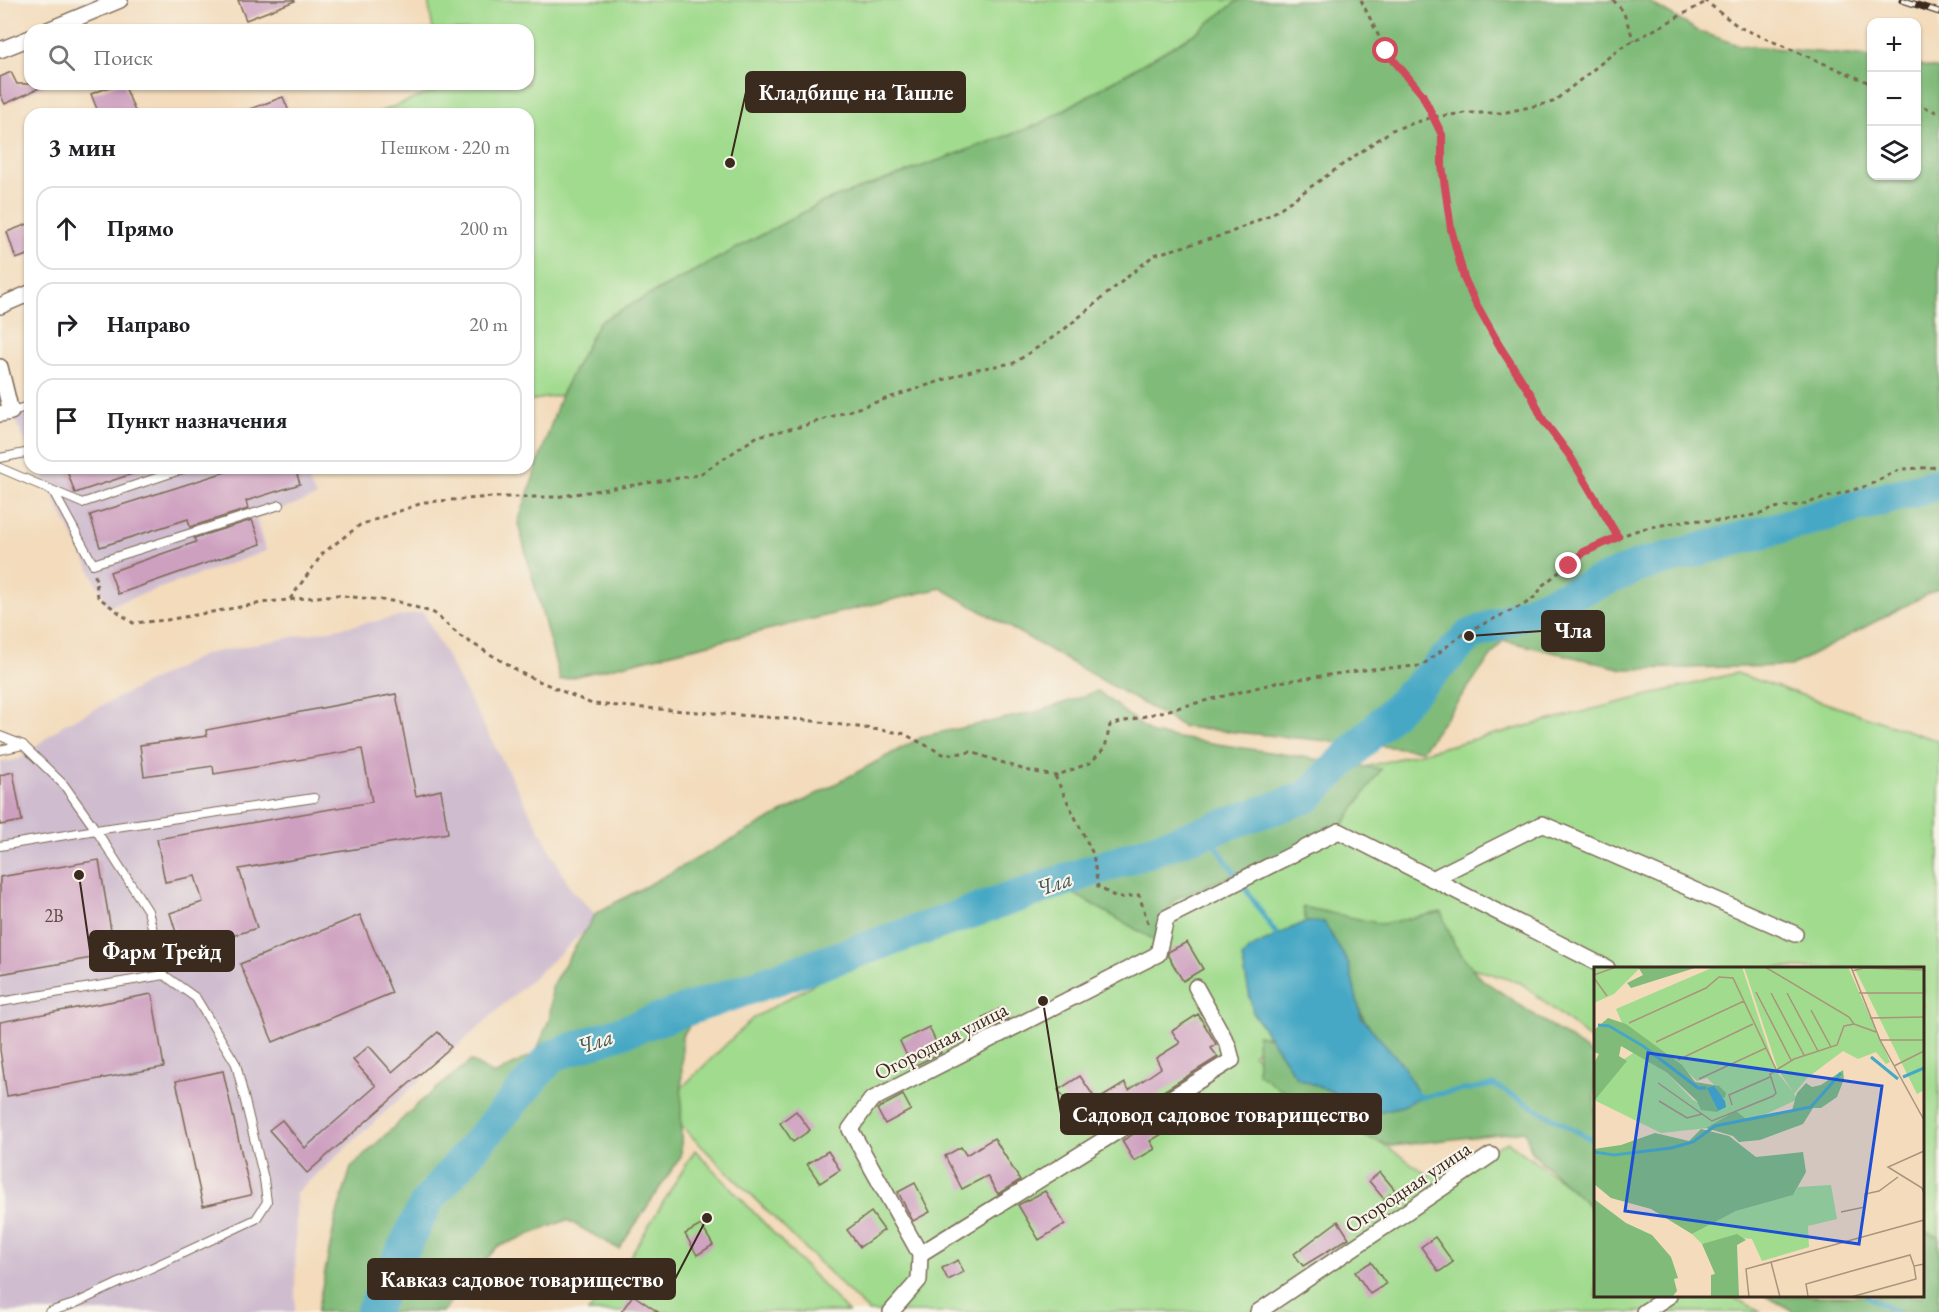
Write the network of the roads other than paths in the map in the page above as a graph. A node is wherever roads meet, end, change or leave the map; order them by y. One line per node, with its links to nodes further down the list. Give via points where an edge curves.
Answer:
1 (120, 0): 2 (street)
2 (62, 24)
3 (24, 40): 4 (street)
4 (0, 50)
5 (24, 296): 6 (street)
6 (0, 306)
7 (0, 367): 9 (street)
8 (24, 407): 9 (lane)
9 (5, 413)
10 (24, 453): 11 (lane)
11 (0, 458)
12 (0, 468): 14 (lane)
13 (168, 474): 14 (lane, via 82,503)
14 (53, 490): 15 (lane, via 93,564)
15 (280, 505)
16 (0, 736): 17 (lane)
17 (23, 746): 18 (lane); 20 (lane, via 64,785)
18 (0, 750)
19 (314, 798): 20 (lane)
20 (96, 830): 21 (lane); 25 (lane, via 148,911)
21 (0, 846)
22 (1432, 879): 23 (street, via 1542,824); 24 (street); 29 (street, Огородная улица, via 1339,831 1166,918 1158,954 872,1100 850,1129)
23 (1795, 934)
24 (1603, 967)
25 (164, 975): 27 (lane); 31 (lane, via 196,998 236,1064 267,1202 256,1219)
26 (1196, 987): 29 (street, via 1228,1045 1232,1060)
27 (0, 1002)
28 (1491, 1155): 33 (street, Огородная улица)
29 (920, 1254): 32 (street, via 919,1280)
30 (1667, 1297): 34 (street)
31 (49, 1312)
32 (891, 1312)
33 (1258, 1312)
34 (1644, 1312)

